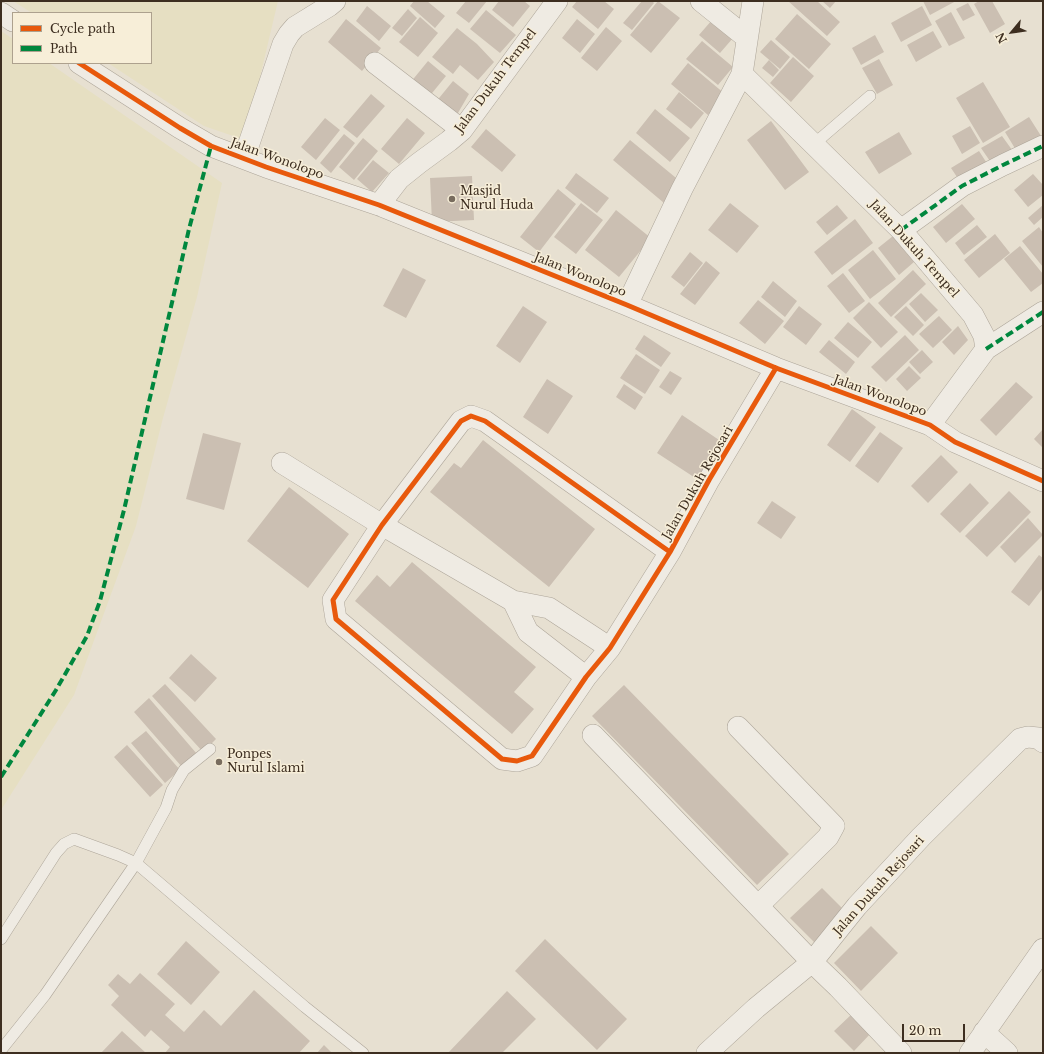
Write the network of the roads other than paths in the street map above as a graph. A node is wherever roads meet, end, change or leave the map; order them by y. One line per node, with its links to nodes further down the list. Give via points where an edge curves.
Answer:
1 (335, 1): 15 (street, via 288,34)
2 (557, 1): 12 (street, Jalan Dukuh Tempel)
3 (701, 1): 7 (street)
4 (754, 1): 7 (street)
5 (1, 13): 6 (street)
6 (12, 20)
7 (748, 38): 10 (street)
8 (375, 63): 12 (street)
9 (81, 64): 15 (street, Jalan Wonolopo, via 180,128 205,142)
10 (742, 74): 13 (street, Jalan Dukuh Tempel); 18 (street, via 682,189)
11 (870, 96): 13 (lane)
12 (462, 130): 16 (street, Jalan Dukuh Tempel, via 399,179)
13 (814, 144): 17 (street, Jalan Dukuh Tempel)
14 (1043, 146): 17 (street, via 962,186)
15 (244, 158): 16 (street, Jalan Wonolopo)
16 (379, 206): 18 (street, Jalan Wonolopo)
17 (901, 230): 20 (street, Jalan Dukuh Tempel, via 973,315 984,336)
18 (627, 305): 21 (street, Jalan Wonolopo)
19 (1043, 312): 20 (street)
20 (986, 349): 22 (street)
21 (776, 368): 22 (street, Jalan Wonolopo); 26 (street, Jalan Dukuh Rejosari, via 709,480)
22 (930, 425): 24 (street, Jalan Wonolopo, via 955,442)
23 (282, 463): 25 (street)
24 (1043, 481)
25 (382, 525): 26 (street, Jalan Dukuh Rejosari, via 461,421 471,416 485,421); 27 (street); 29 (street, Jalan Dukuh Rejosari, via 333,600 336,619 502,759 517,761 532,756)
26 (670, 552): 28 (street, Jalan Dukuh Rejosari)
27 (513, 600): 28 (street, via 549,608); 29 (street, via 528,632)
28 (610, 648): 29 (street, Jalan Dukuh Rejosari)
29 (586, 677)
30 (738, 727): 35 (street, via 834,826 828,837)
31 (593, 735): 35 (street)
32 (1043, 742): 38 (street, Jalan Dukuh Rejosari, via 1038,738 1020,739 921,837 857,906)
33 (210, 748): 34 (lane, via 184,770)
34 (136, 863): 36 (lane, via 74,839 64,844); 40 (lane, via 45,995); 41 (lane)
35 (758, 906): 38 (street)
36 (1, 939)
37 (1043, 949): 39 (street)
38 (812, 962): 42 (street, Jalan Dukuh Rejosari); 43 (street)
39 (984, 1032): 44 (street); 45 (street)
40 (1, 1050)
41 (363, 1053)
42 (707, 1053)
43 (901, 1053)
44 (970, 1053)
45 (1007, 1053)

